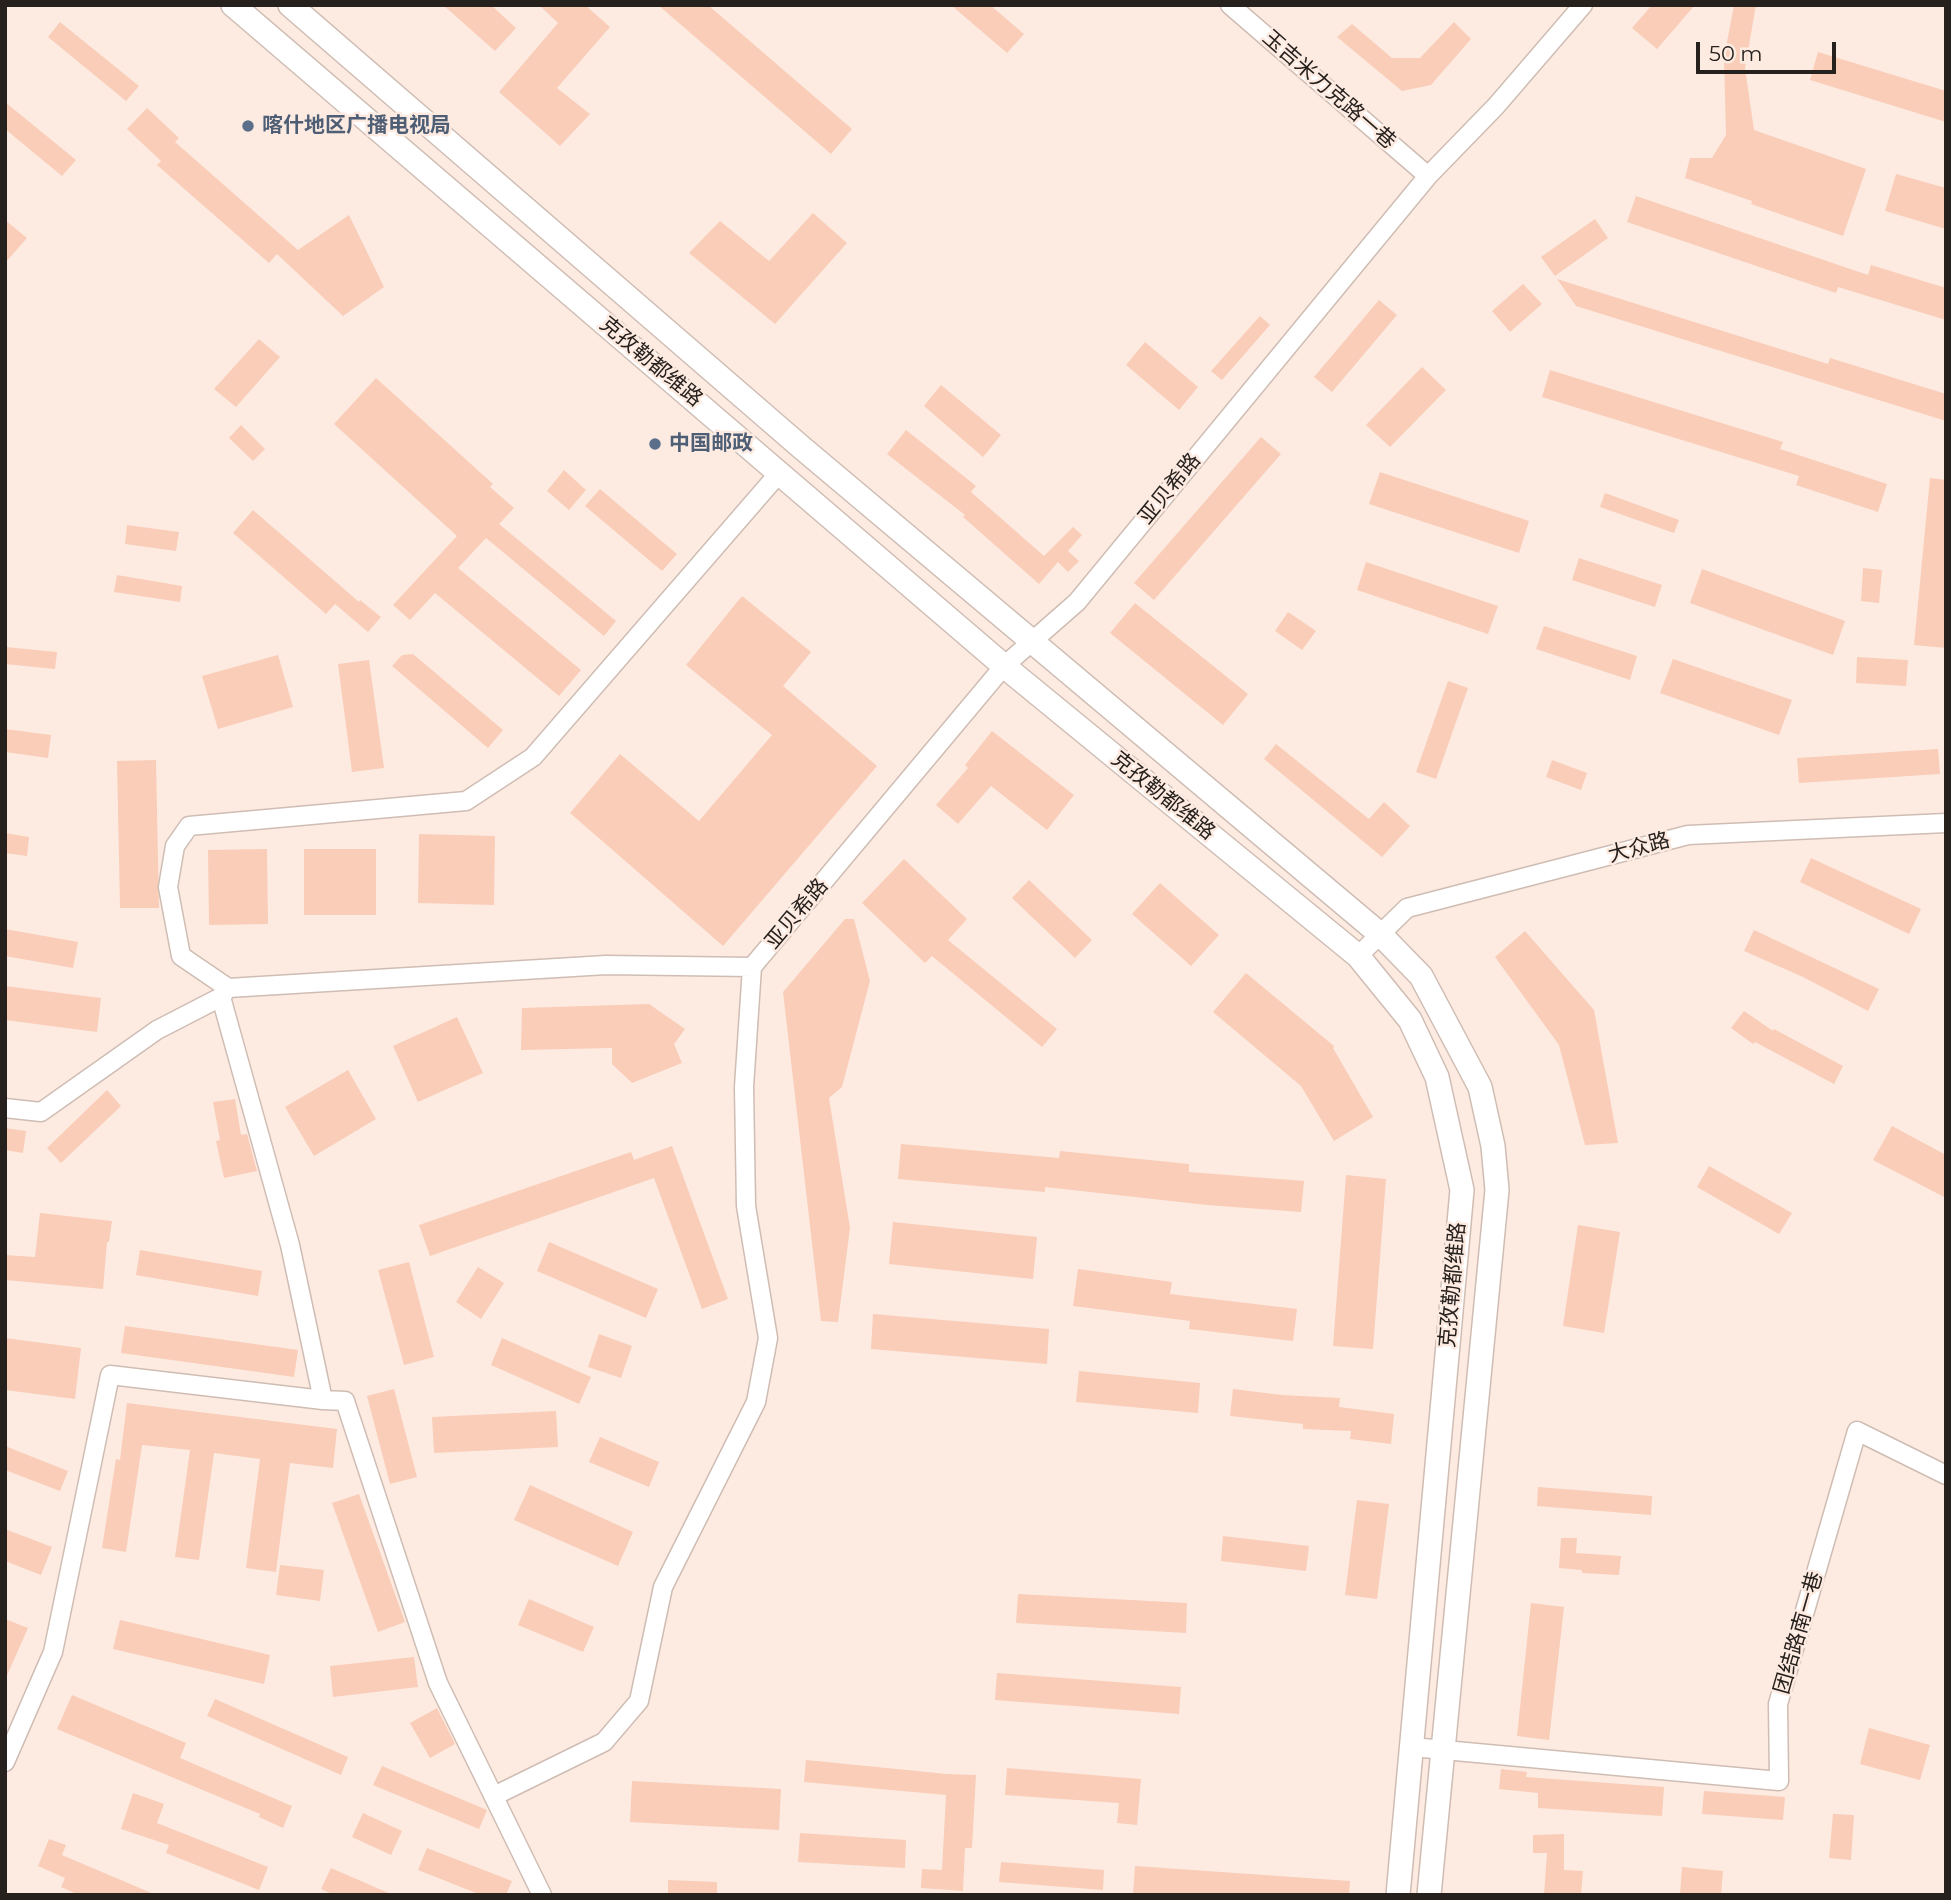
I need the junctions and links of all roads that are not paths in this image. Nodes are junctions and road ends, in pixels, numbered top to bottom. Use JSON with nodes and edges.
{"nodes":[{"id":1,"x":233,"y":5,"type":"edge"},
{"id":2,"x":290,"y":5,"type":"edge"},
{"id":3,"x":1230,"y":5,"type":"edge"},
{"id":4,"x":1583,"y":5,"type":"edge"},
{"id":5,"x":1428,"y":176,"type":"junction"},
{"id":6,"x":780,"y":472,"type":"junction"},
{"id":7,"x":1033,"y":643,"type":"junction"},
{"id":8,"x":1004,"y":666,"type":"junction"},
{"id":9,"x":1946,"y":823,"type":"edge"},
{"id":10,"x":1381,"y":935,"type":"junction"},
{"id":11,"x":1358,"y":956,"type":"junction"},
{"id":12,"x":752,"y":967,"type":"junction"},
{"id":13,"x":224,"y":993,"type":"junction"},
{"id":14,"x":5,"y":1108,"type":"edge"},
{"id":15,"x":323,"y":1400,"type":"junction"},
{"id":16,"x":1946,"y":1475,"type":"edge"},
{"id":17,"x":1412,"y":1746,"type":"junction"},
{"id":18,"x":1442,"y":1749,"type":"junction"},
{"id":19,"x":5,"y":1762,"type":"edge"},
{"id":20,"x":494,"y":1796,"type":"junction"},
{"id":21,"x":542,"y":1895,"type":"edge"},
{"id":22,"x":1398,"y":1895,"type":"edge"},
{"id":23,"x":1429,"y":1895,"type":"edge"}],
"edges":[{"from":1,"to":6,"type":"main road","name":"克孜勒都维路"},
{"from":2,"to":7,"type":"main road","name":"克孜勒都维路"},
{"from":3,"to":5,"type":"street","name":"玉吉米力克路一巷"},
{"from":4,"to":5,"type":"street","name":"亚贝希路"},
{"from":5,"to":7,"type":"street","name":"亚贝希路"},
{"from":6,"to":8,"type":"main road","name":"克孜勒都维路"},
{"from":6,"to":13,"type":"street"},
{"from":7,"to":8,"type":"street","name":"亚贝希路"},
{"from":7,"to":10,"type":"main road","name":"克孜勒都维路"},
{"from":8,"to":11,"type":"main road","name":"克孜勒都维路"},
{"from":8,"to":12,"type":"street","name":"亚贝希路"},
{"from":9,"to":10,"type":"street","name":"大众路"},
{"from":10,"to":11,"type":"street","name":"大众路"},
{"from":10,"to":18,"type":"main road","name":"克孜勒都维路"},
{"from":11,"to":17,"type":"main road","name":"克孜勒都维路"},
{"from":12,"to":13,"type":"street"},
{"from":12,"to":20,"type":"street"},
{"from":13,"to":14,"type":"street"},
{"from":13,"to":15,"type":"street"},
{"from":15,"to":19,"type":"street"},
{"from":15,"to":20,"type":"street"},
{"from":16,"to":18,"type":"street","name":"团结路南一巷"},
{"from":17,"to":18,"type":"street","name":"团结路南一巷"},
{"from":17,"to":22,"type":"main road","name":"克孜勒都维路"},
{"from":18,"to":23,"type":"main road","name":"克孜勒都维路"},
{"from":20,"to":21,"type":"street"}]}
